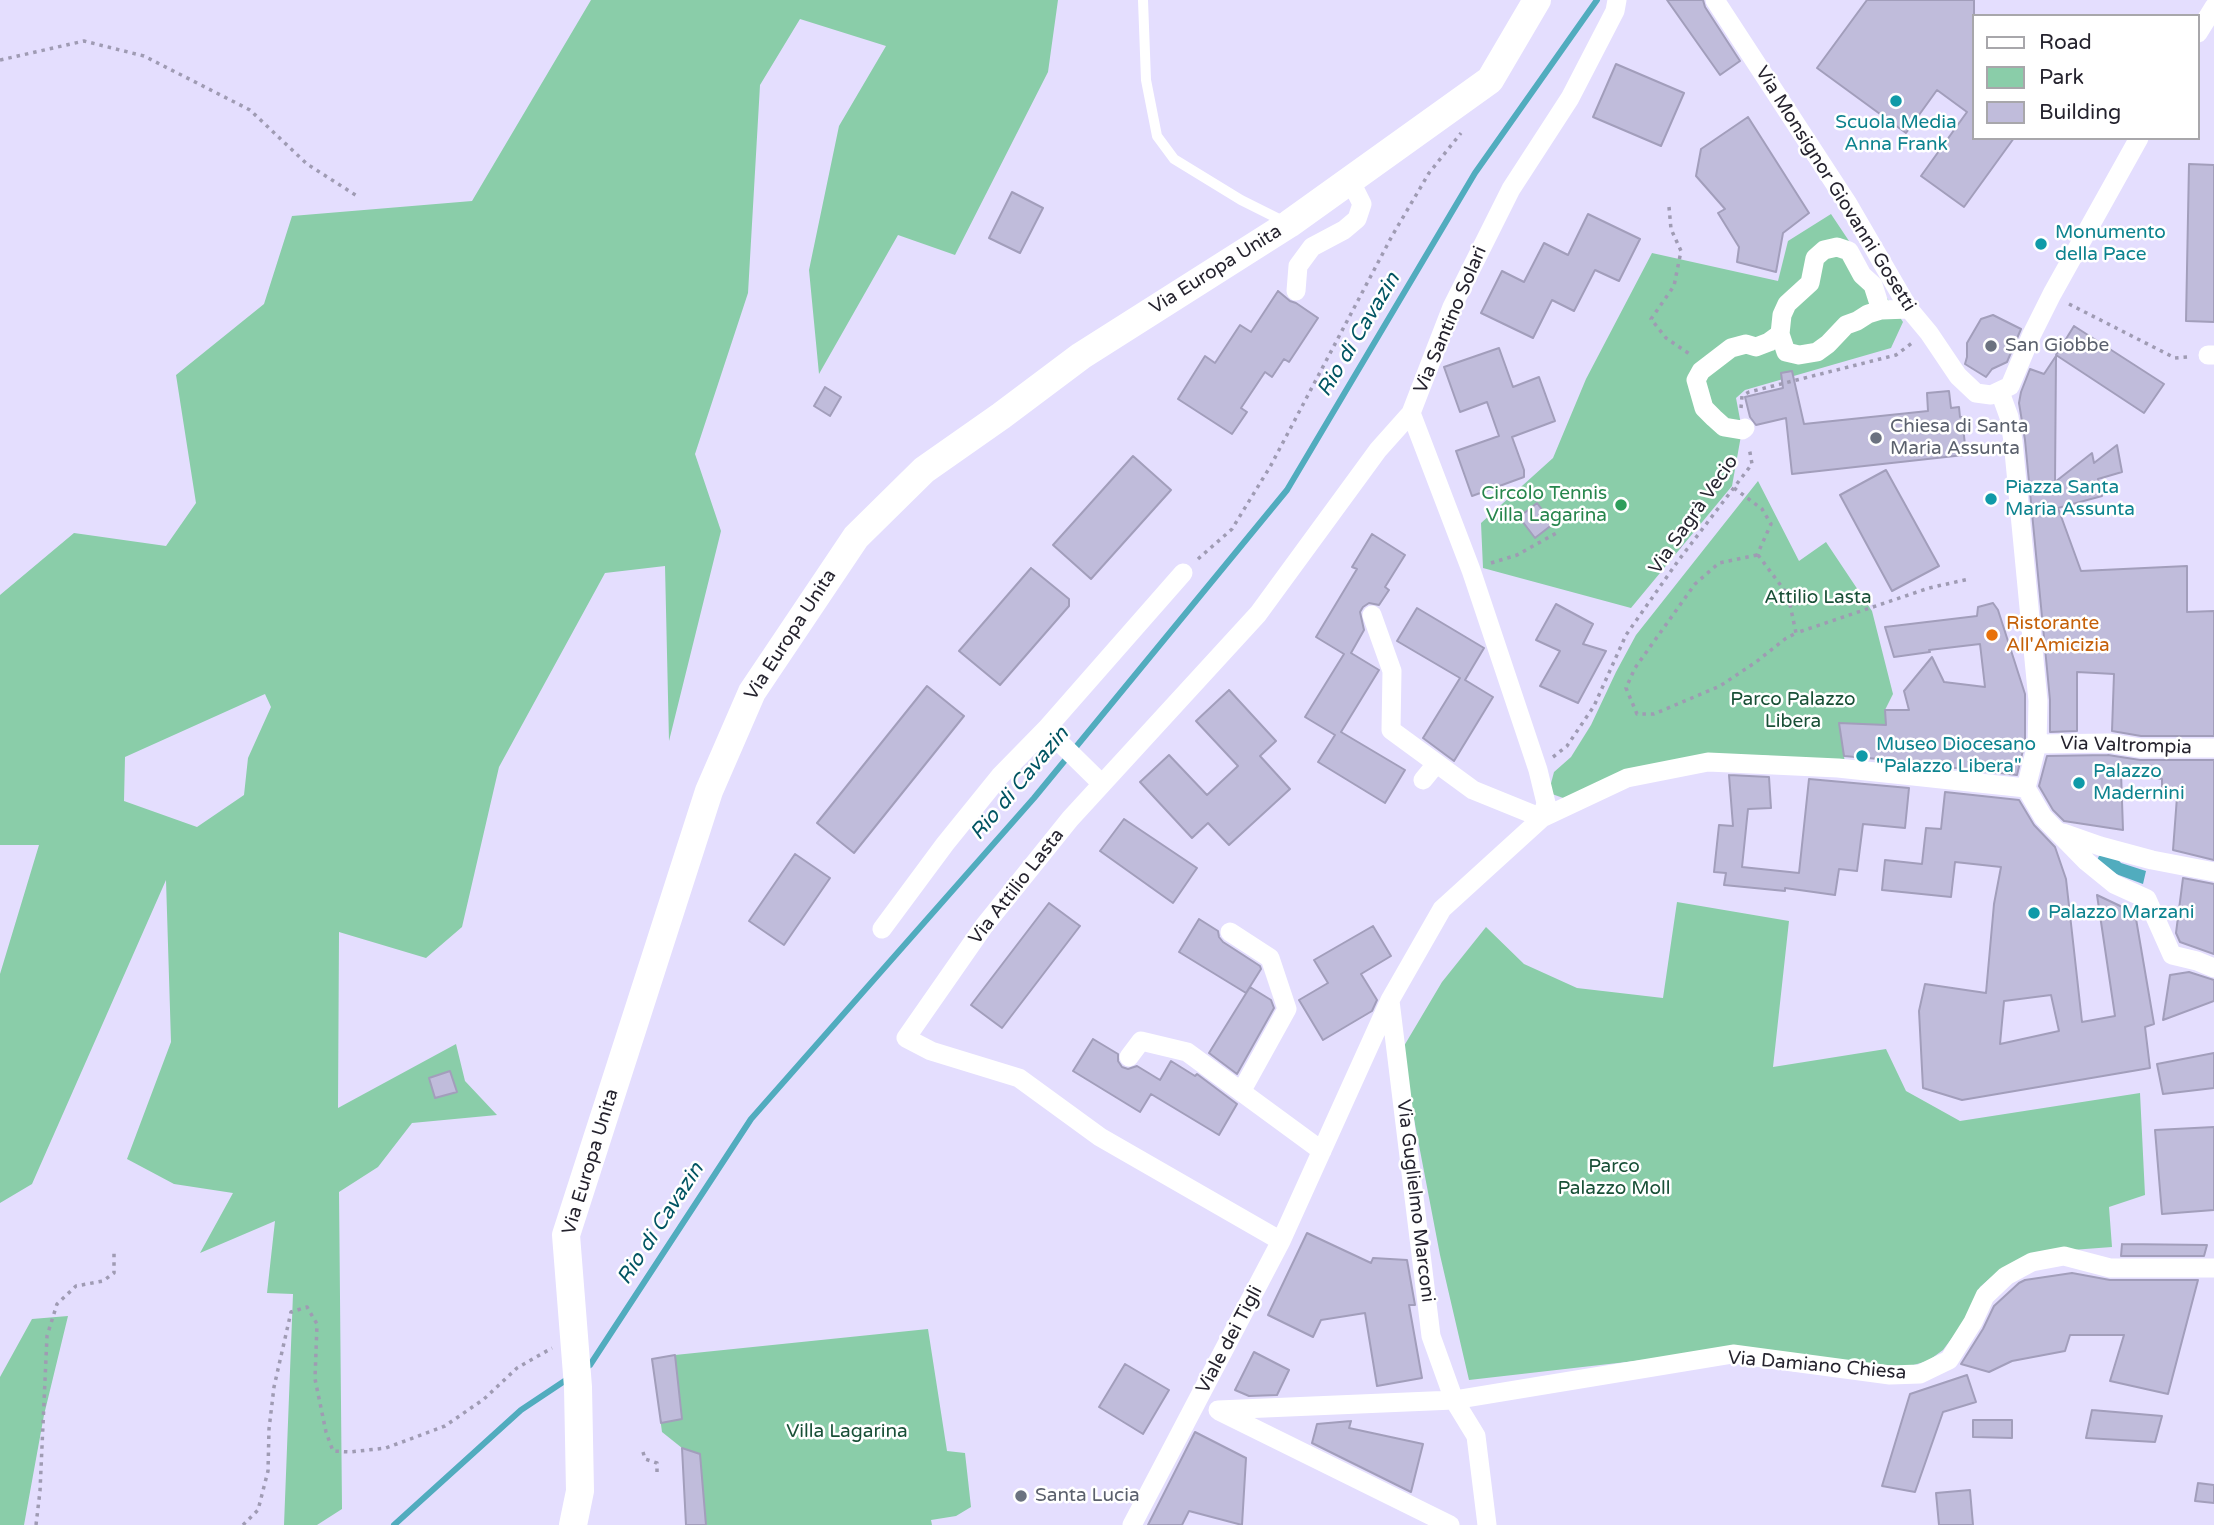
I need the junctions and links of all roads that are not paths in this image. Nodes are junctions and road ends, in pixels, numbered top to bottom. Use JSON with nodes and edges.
{"nodes":[{"id":1,"x":1143,"y":0,"type":"edge"},
{"id":2,"x":1538,"y":0,"type":"edge"},
{"id":3,"x":1617,"y":0,"type":"edge"},
{"id":4,"x":1715,"y":0,"type":"edge"},
{"id":5,"x":2214,"y":8,"type":"edge"},
{"id":6,"x":2200,"y":30,"type":"edge"},
{"id":7,"x":2138,"y":140,"type":"edge"},
{"id":8,"x":1350,"y":180,"type":"junction"},
{"id":9,"x":1289,"y":224,"type":"junction"},
{"id":10,"x":1296,"y":291,"type":"dead end"},
{"id":11,"x":1909,"y":309,"type":"junction"},
{"id":12,"x":1881,"y":310,"type":"junction"},
{"id":13,"x":1780,"y":334,"type":"junction"},
{"id":14,"x":2000,"y":392,"type":"junction"},
{"id":15,"x":1411,"y":413,"type":"junction"},
{"id":16,"x":1745,"y":428,"type":"road end"},
{"id":17,"x":1183,"y":573,"type":"road end"},
{"id":18,"x":1372,"y":615,"type":"dead end"},
{"id":19,"x":1046,"y":729,"type":"junction"},
{"id":20,"x":2037,"y":744,"type":"junction"},
{"id":21,"x":2214,"y":748,"type":"edge"},
{"id":22,"x":1436,"y":764,"type":"junction"},
{"id":23,"x":1423,"y":780,"type":"dead end"},
{"id":24,"x":1102,"y":784,"type":"junction"},
{"id":25,"x":2026,"y":788,"type":"junction"},
{"id":26,"x":1542,"y":818,"type":"junction"},
{"id":27,"x":2059,"y":831,"type":"junction"},
{"id":28,"x":2214,"y":872,"type":"edge"},
{"id":29,"x":883,"y":929,"type":"dead end"},
{"id":30,"x":1230,"y":932,"type":"dead end"},
{"id":31,"x":2214,"y":968,"type":"edge"},
{"id":32,"x":1390,"y":1000,"type":"junction"},
{"id":33,"x":1129,"y":1058,"type":"dead end"},
{"id":34,"x":1241,"y":1092,"type":"junction"},
{"id":35,"x":1322,"y":1151,"type":"junction"},
{"id":36,"x":1281,"y":1241,"type":"junction"},
{"id":37,"x":2214,"y":1268,"type":"edge"},
{"id":38,"x":1454,"y":1400,"type":"junction"},
{"id":39,"x":1198,"y":1401,"type":"junction"},
{"id":40,"x":1218,"y":1410,"type":"junction"},
{"id":41,"x":573,"y":1525,"type":"edge"},
{"id":42,"x":1132,"y":1525,"type":"edge"},
{"id":43,"x":1450,"y":1525,"type":"edge"},
{"id":44,"x":1487,"y":1525,"type":"edge"}],
"edges":[{"from":1,"to":9,"type":"lane"},
{"from":2,"to":8,"type":"main road","name":"Via Europa Unita"},
{"from":3,"to":15,"type":"street","name":"Via Santino Solari"},
{"from":4,"to":11,"type":"street","name":"Via Monsignor Giovanni Gosetti"},
{"from":5,"to":6,"type":"street"},
{"from":7,"to":14,"type":"street"},
{"from":8,"to":9,"type":"main road","name":"Via Europa Unita"},
{"from":8,"to":10,"type":"street","name":"Via Europa Unita"},
{"from":9,"to":41,"type":"main road","name":"Via Europa Unita"},
{"from":11,"to":12,"type":"street"},
{"from":11,"to":14,"type":"street","name":"Via Monsignor Giovanni Gosetti"},
{"from":12,"to":13,"type":"street"},
{"from":12,"to":13,"type":"street"},
{"from":13,"to":16,"type":"street"},
{"from":14,"to":20,"type":"street"},
{"from":15,"to":24,"type":"street","name":"Via Attilio Lasta"},
{"from":15,"to":26,"type":"street","name":"Via Santino Solari"},
{"from":17,"to":19,"type":"street"},
{"from":18,"to":22,"type":"street"},
{"from":19,"to":24,"type":"street"},
{"from":19,"to":29,"type":"street"},
{"from":20,"to":21,"type":"street","name":"Via Valtrompia"},
{"from":20,"to":25,"type":"street"},
{"from":22,"to":23,"type":"street"},
{"from":22,"to":26,"type":"street"},
{"from":24,"to":36,"type":"street","name":"Via Attilio Lasta"},
{"from":25,"to":26,"type":"street","name":"Viale dei Tigli"},
{"from":25,"to":27,"type":"street"},
{"from":26,"to":32,"type":"street","name":"Viale dei Tigli"},
{"from":27,"to":28,"type":"street"},
{"from":27,"to":31,"type":"street"},
{"from":30,"to":34,"type":"street"},
{"from":32,"to":35,"type":"street","name":"Viale dei Tigli"},
{"from":32,"to":38,"type":"street","name":"Via Guglielmo Marconi"},
{"from":33,"to":34,"type":"street"},
{"from":34,"to":35,"type":"street"},
{"from":35,"to":36,"type":"street","name":"Viale dei Tigli"},
{"from":36,"to":39,"type":"street","name":"Viale dei Tigli"},
{"from":37,"to":38,"type":"street","name":"Via Damiano Chiesa"},
{"from":38,"to":40,"type":"street"},
{"from":38,"to":44,"type":"street","name":"Via Guglielmo Marconi"},
{"from":39,"to":40,"type":"street"},
{"from":39,"to":42,"type":"street","name":"Viale dei Tigli"},
{"from":40,"to":43,"type":"street"}]}
